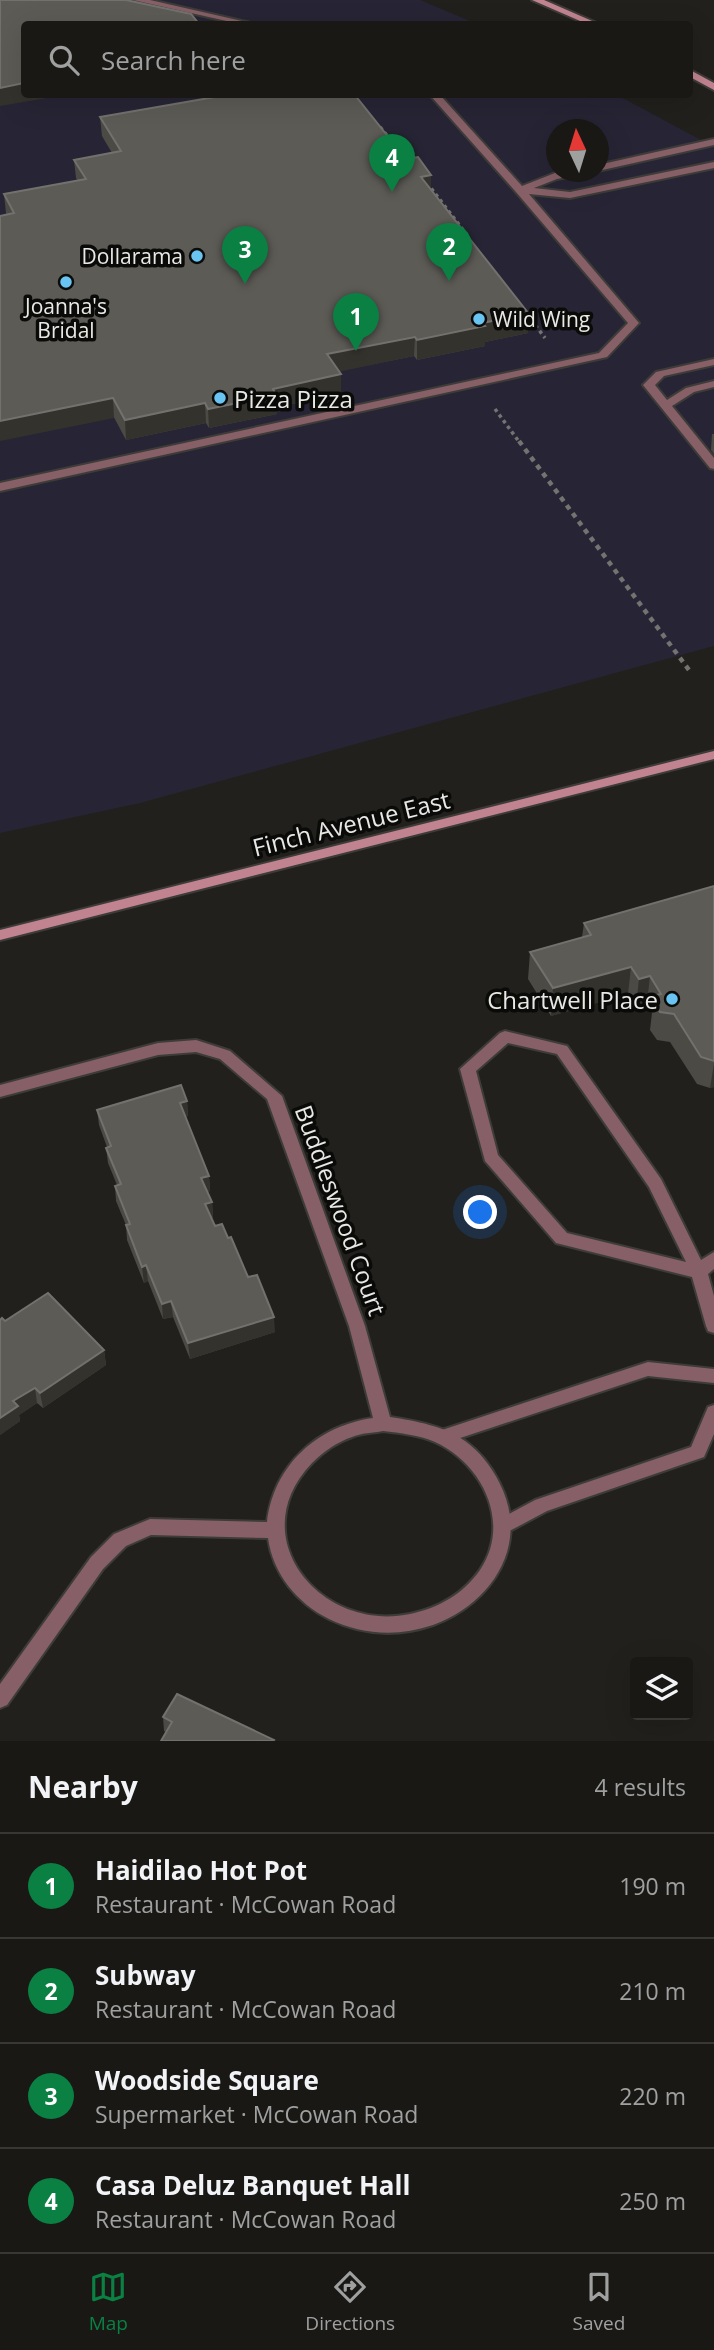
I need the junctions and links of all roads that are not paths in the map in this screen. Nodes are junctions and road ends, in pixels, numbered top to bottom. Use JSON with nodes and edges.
{"nodes":[{"id":1,"x":137,"y":0,"type":"edge"},
{"id":2,"x":536,"y":0,"type":"edge"},
{"id":3,"x":236,"y":21,"type":"edge"},
{"id":4,"x":587,"y":21,"type":"edge"},
{"id":5,"x":693,"y":75,"type":"edge"},
{"id":6,"x":714,"y":87,"type":"edge"},
{"id":7,"x":437,"y":98,"type":"edge"},
{"id":8,"x":714,"y":142,"type":"edge"},
{"id":9,"x":714,"y":165,"type":"edge"},
{"id":10,"x":609,"y":166,"type":"edge"},
{"id":11,"x":546,"y":180,"type":"edge"},
{"id":12,"x":520,"y":190,"type":"junction"},
{"id":13,"x":714,"y":362,"type":"edge"},
{"id":14,"x":714,"y":384,"type":"edge"},
{"id":15,"x":664,"y":405,"type":"junction"},
{"id":16,"x":714,"y":466,"type":"edge"},
{"id":17,"x":0,"y":487,"type":"edge"},
{"id":18,"x":714,"y":755,"type":"edge"},
{"id":19,"x":0,"y":935,"type":"edge"},
{"id":20,"x":0,"y":1091,"type":"edge"},
{"id":21,"x":714,"y":1259,"type":"edge"},
{"id":22,"x":699,"y":1272,"type":"junction"},
{"id":23,"x":714,"y":1326,"type":"edge"},
{"id":24,"x":714,"y":1376,"type":"edge"},
{"id":25,"x":714,"y":1412,"type":"edge"},
{"id":26,"x":383,"y":1424,"type":"junction"},
{"id":27,"x":442,"y":1437,"type":"junction"},
{"id":28,"x":504,"y":1526,"type":"junction"},
{"id":29,"x":275,"y":1530,"type":"junction"},
{"id":30,"x":0,"y":1699,"type":"edge"}],
"edges":[{"from":1,"to":3,"type":"street"},
{"from":2,"to":4,"type":"main road"},
{"from":5,"to":6,"type":"main road"},
{"from":7,"to":12,"type":"street"},
{"from":8,"to":10,"type":"street"},
{"from":9,"to":12,"type":"street"},
{"from":11,"to":12,"type":"street"},
{"from":12,"to":17,"type":"street"},
{"from":13,"to":15,"type":"street"},
{"from":14,"to":15,"type":"street"},
{"from":15,"to":16,"type":"street"},
{"from":18,"to":19,"type":"main road","name":"Finch Avenue East"},
{"from":20,"to":26,"type":"street","name":"Buddleswood Court"},
{"from":21,"to":22,"type":"street"},
{"from":22,"to":22,"type":"street"},
{"from":22,"to":23,"type":"street"},
{"from":24,"to":27,"type":"street"},
{"from":25,"to":28,"type":"street"},
{"from":26,"to":27,"type":"street"},
{"from":26,"to":29,"type":"street"},
{"from":27,"to":28,"type":"street"},
{"from":28,"to":29,"type":"street"},
{"from":29,"to":30,"type":"street"}]}
